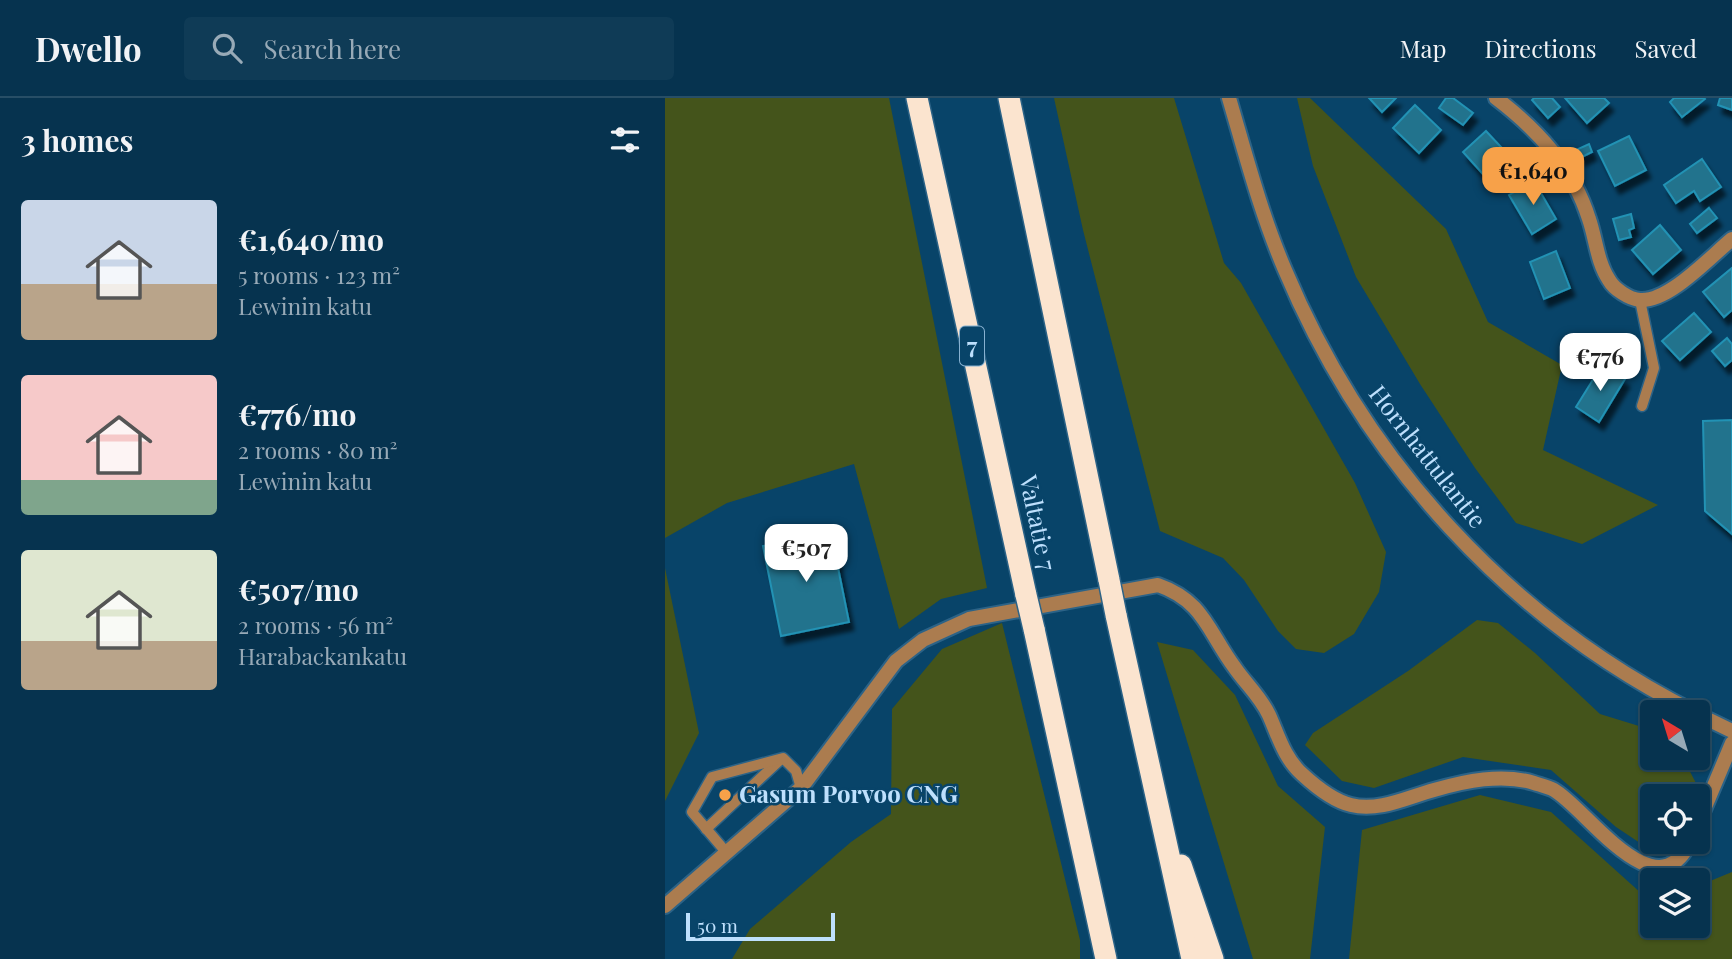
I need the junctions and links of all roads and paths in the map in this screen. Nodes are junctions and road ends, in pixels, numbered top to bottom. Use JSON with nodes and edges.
{"nodes":[{"id":1,"x":917,"y":98,"type":"edge"},
{"id":2,"x":1009,"y":98,"type":"edge"},
{"id":3,"x":1229,"y":98,"type":"edge"},
{"id":4,"x":1496,"y":98,"type":"edge"},
{"id":5,"x":1732,"y":239,"type":"edge"},
{"id":6,"x":1640,"y":300,"type":"junction"},
{"id":7,"x":1642,"y":406,"type":"dead end"},
{"id":8,"x":1672,"y":700,"type":"edge"},
{"id":9,"x":1710,"y":720,"type":"edge"},
{"id":10,"x":1732,"y":731,"type":"edge"},
{"id":11,"x":1732,"y":743,"type":"edge"},
{"id":12,"x":783,"y":758,"type":"junction"},
{"id":13,"x":1151,"y":784,"type":"junction"},
{"id":14,"x":801,"y":788,"type":"junction"},
{"id":15,"x":1710,"y":795,"type":"edge"},
{"id":16,"x":706,"y":829,"type":"junction"},
{"id":17,"x":726,"y":852,"type":"junction"},
{"id":18,"x":1684,"y":854,"type":"edge"},
{"id":19,"x":665,"y":906,"type":"edge"},
{"id":20,"x":1106,"y":959,"type":"edge"},
{"id":21,"x":1192,"y":959,"type":"edge"},
{"id":22,"x":1213,"y":959,"type":"edge"}],
"edges":[{"from":1,"to":20,"type":"highway","name":"Valtatie 7","number":"7","bridge":true},
{"from":2,"to":13,"type":"highway","bridge":true},
{"from":3,"to":8,"type":"street","name":"Hornhattulantie"},
{"from":4,"to":6,"type":"street"},
{"from":5,"to":6,"type":"street"},
{"from":6,"to":7,"type":"lane"},
{"from":9,"to":10,"type":"street","name":"Hornhattulantie"},
{"from":11,"to":15,"type":"street"},
{"from":12,"to":14,"type":"lane"},
{"from":12,"to":16,"type":"lane"},
{"from":12,"to":16,"type":"lane"},
{"from":13,"to":21,"type":"highway"},
{"from":13,"to":22,"type":"highway"},
{"from":14,"to":17,"type":"street"},
{"from":14,"to":18,"type":"street"},
{"from":16,"to":17,"type":"lane"},
{"from":17,"to":19,"type":"street"}]}
